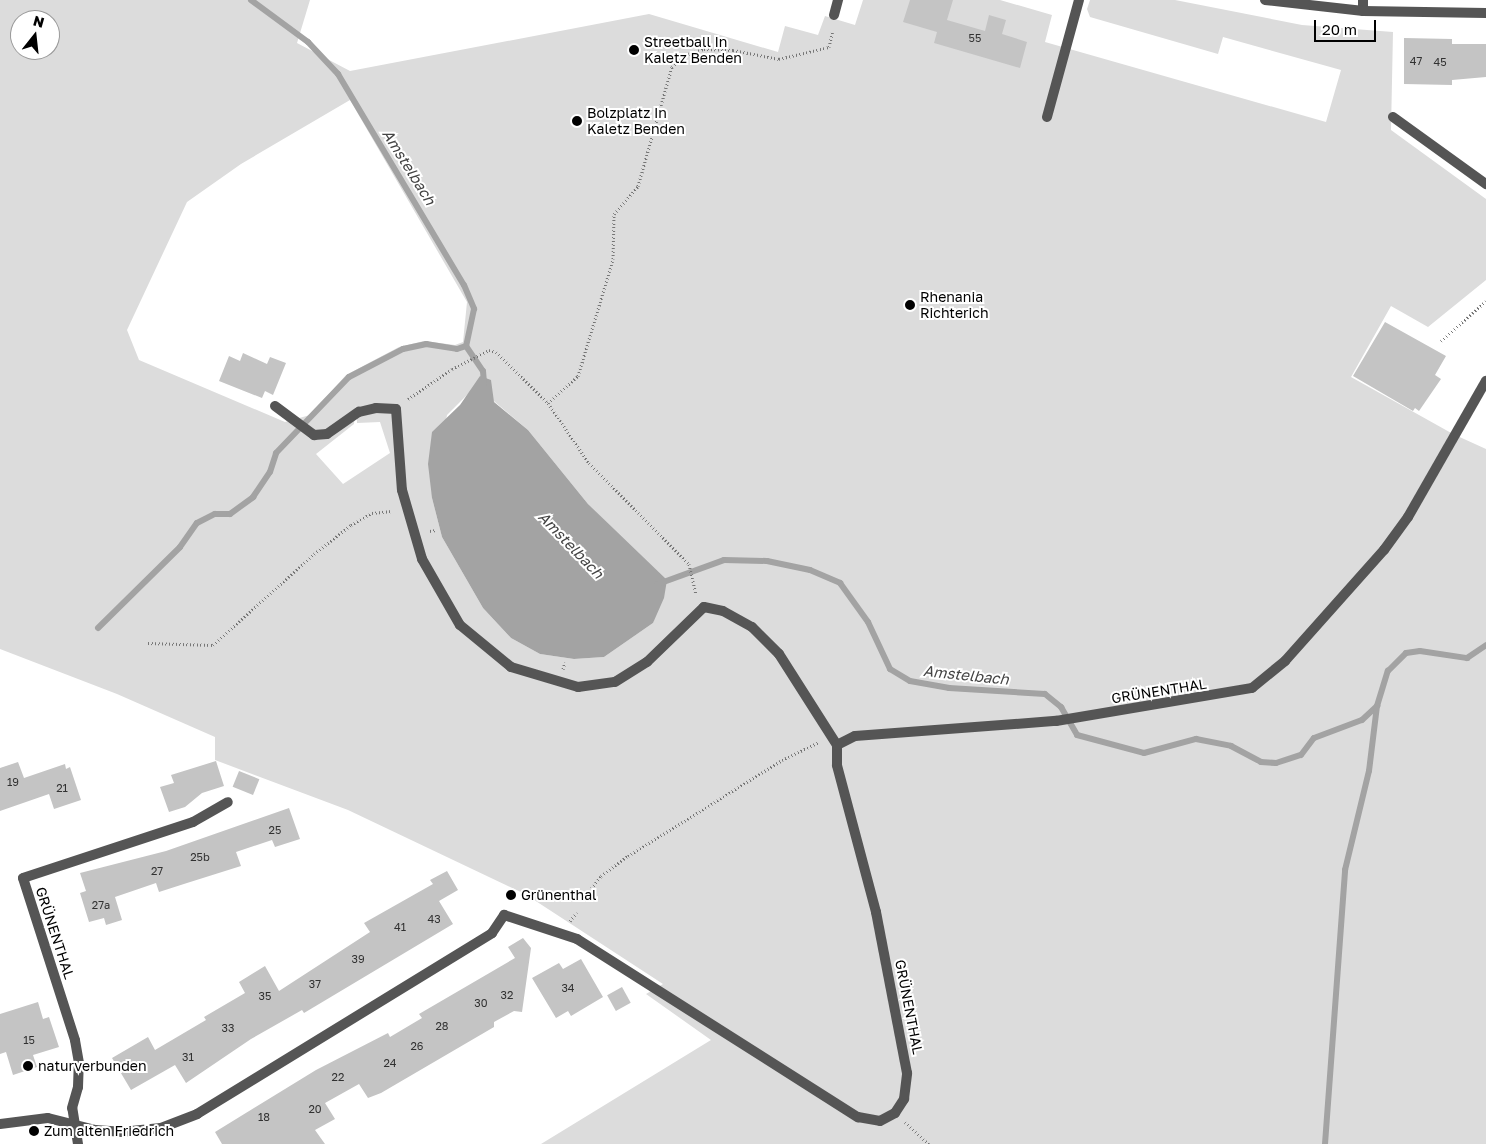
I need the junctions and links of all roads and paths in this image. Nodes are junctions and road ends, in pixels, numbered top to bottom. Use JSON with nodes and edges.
{"nodes":[{"id":1,"x":838,"y":0,"type":"edge"},
{"id":2,"x":1079,"y":0,"type":"edge"},
{"id":3,"x":1265,"y":0,"type":"edge"},
{"id":4,"x":1363,"y":5,"type":"edge"},
{"id":5,"x":1486,"y":13,"type":"edge"},
{"id":6,"x":834,"y":15,"type":"joint"},
{"id":7,"x":1047,"y":117,"type":"dead end"},
{"id":8,"x":1393,"y":117,"type":"dead end"},
{"id":9,"x":1486,"y":184,"type":"edge"},
{"id":10,"x":1486,"y":301,"type":"edge"},
{"id":11,"x":1441,"y":341,"type":"dead end"},
{"id":12,"x":1486,"y":381,"type":"edge"},
{"id":13,"x":548,"y":403,"type":"junction"},
{"id":14,"x":275,"y":406,"type":"dead end"},
{"id":15,"x":396,"y":409,"type":"junction"},
{"id":16,"x":407,"y":506,"type":"junction"},
{"id":17,"x":694,"y":585,"type":"dead end"},
{"id":18,"x":148,"y":643,"type":"dead end"},
{"id":19,"x":837,"y":745,"type":"junction"},
{"id":20,"x":228,"y":802,"type":"dead end"},
{"id":21,"x":587,"y":894,"type":"dead end"},
{"id":22,"x":895,"y":1113,"type":"junction"},
{"id":23,"x":74,"y":1123,"type":"junction"},
{"id":24,"x":0,"y":1124,"type":"edge"},
{"id":25,"x":78,"y":1144,"type":"edge"},
{"id":26,"x":929,"y":1144,"type":"edge"}],
"edges":[{"from":1,"to":6,"type":"street"},
{"from":2,"to":7,"type":"street"},
{"from":3,"to":4,"type":"street"},
{"from":4,"to":5,"type":"street"},
{"from":6,"to":13,"type":"path"},
{"from":8,"to":9,"type":"street"},
{"from":10,"to":11,"type":"path"},
{"from":12,"to":19,"type":"street","name":"GRÜNENTHAL"},
{"from":13,"to":15,"type":"path"},
{"from":13,"to":17,"type":"path"},
{"from":14,"to":15,"type":"street"},
{"from":15,"to":16,"type":"street"},
{"from":16,"to":18,"type":"path"},
{"from":16,"to":19,"type":"street"},
{"from":19,"to":21,"type":"path"},
{"from":19,"to":22,"type":"street","name":"GRÜNENTHAL"},
{"from":20,"to":23,"type":"street","name":"GRÜNENTHAL"},
{"from":22,"to":23,"type":"street"},
{"from":22,"to":26,"type":"path"},
{"from":23,"to":24,"type":"street"},
{"from":23,"to":25,"type":"street","name":"GRÜNENTHAL"}]}
